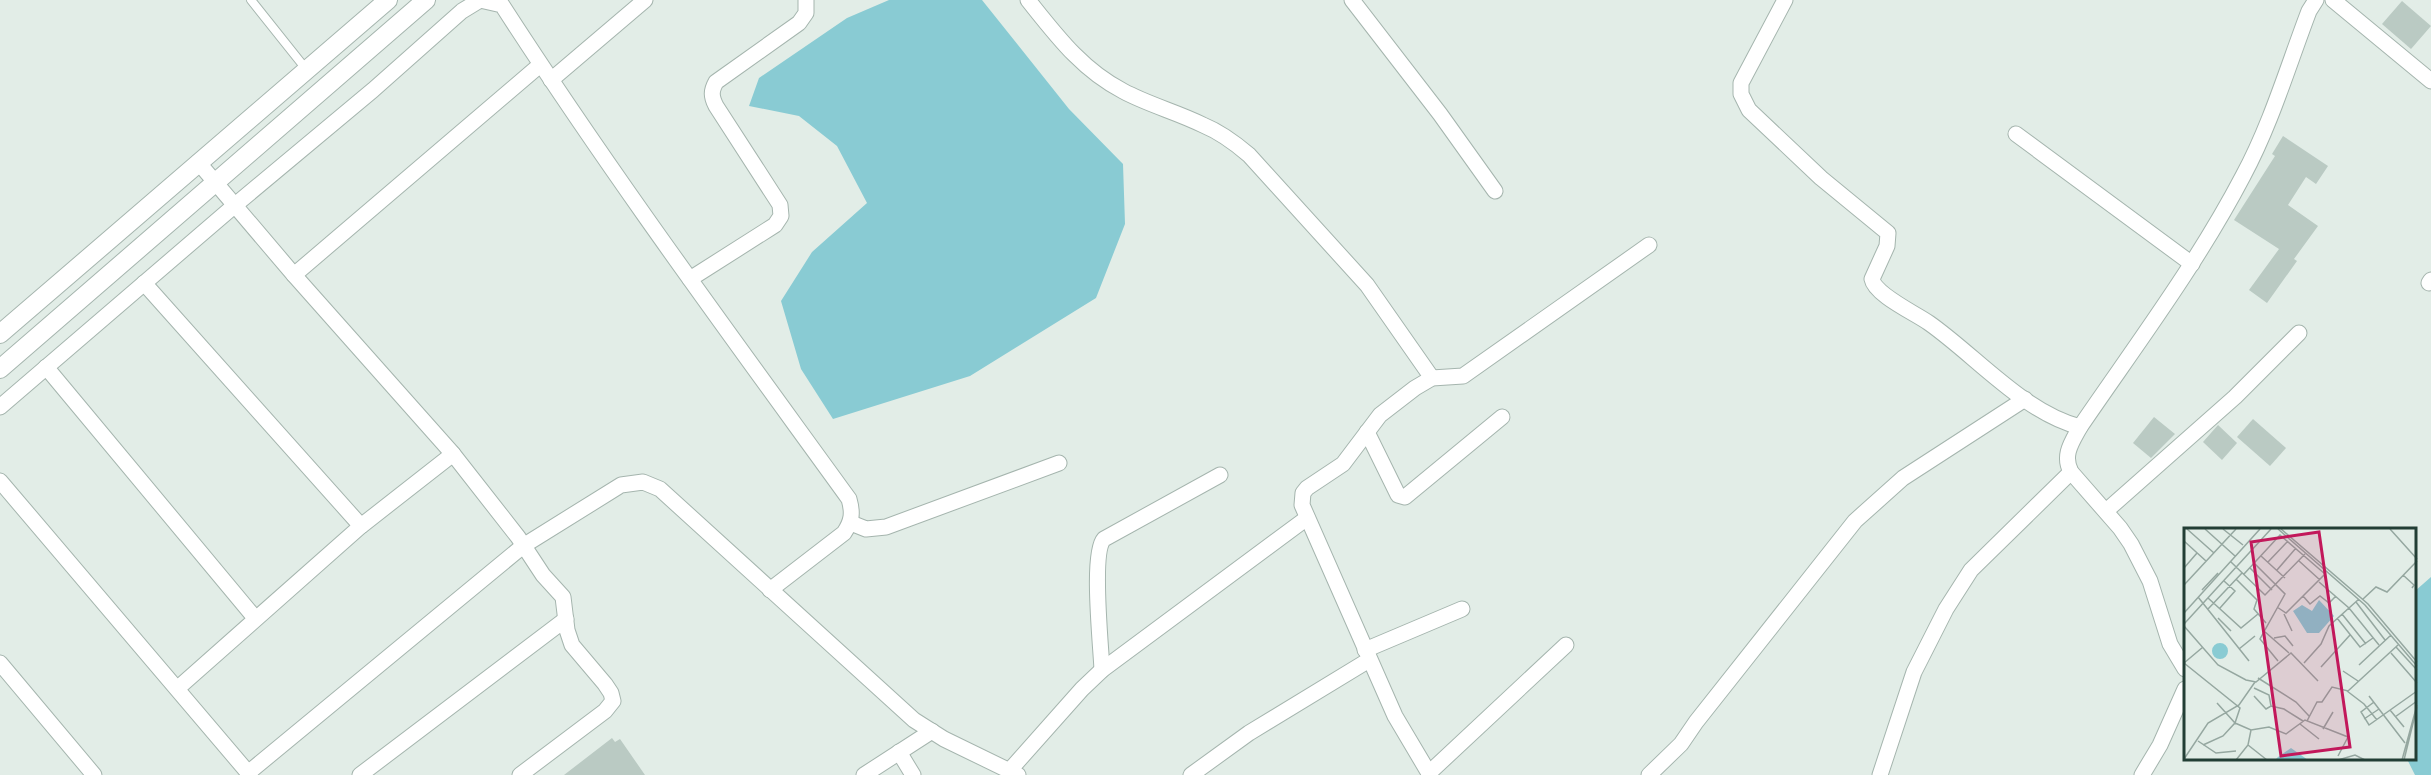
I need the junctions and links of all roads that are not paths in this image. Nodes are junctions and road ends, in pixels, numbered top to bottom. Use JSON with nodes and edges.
{"nodes":[{"id":1,"x":251,"y":0,"type":"edge"},
{"id":2,"x":388,"y":0,"type":"edge"},
{"id":3,"x":426,"y":0,"type":"edge"},
{"id":4,"x":645,"y":0,"type":"edge"},
{"id":5,"x":806,"y":0,"type":"edge"},
{"id":6,"x":1028,"y":0,"type":"edge"},
{"id":7,"x":1352,"y":0,"type":"edge"},
{"id":8,"x":1785,"y":0,"type":"edge"},
{"id":9,"x":2316,"y":0,"type":"edge"},
{"id":10,"x":2333,"y":0,"type":"edge"},
{"id":11,"x":540,"y":65,"type":"junction"},
{"id":12,"x":307,"y":71,"type":"junction"},
{"id":13,"x":550,"y":80,"type":"junction"},
{"id":14,"x":2431,"y":81,"type":"edge"},
{"id":15,"x":2016,"y":134,"type":"dead end"},
{"id":16,"x":198,"y":162,"type":"junction"},
{"id":17,"x":214,"y":183,"type":"junction"},
{"id":18,"x":1495,"y":191,"type":"dead end"},
{"id":19,"x":234,"y":206,"type":"junction"},
{"id":20,"x":1648,"y":245,"type":"dead end"},
{"id":21,"x":2192,"y":264,"type":"junction"},
{"id":22,"x":294,"y":275,"type":"junction"},
{"id":23,"x":690,"y":279,"type":"junction"},
{"id":24,"x":144,"y":283,"type":"junction"},
{"id":25,"x":0,"y":333,"type":"edge"},
{"id":26,"x":2299,"y":333,"type":"dead end"},
{"id":27,"x":46,"y":367,"type":"junction"},
{"id":28,"x":0,"y":369,"type":"edge"},
{"id":29,"x":1432,"y":378,"type":"junction"},
{"id":30,"x":2025,"y":399,"type":"junction"},
{"id":31,"x":0,"y":407,"type":"edge"},
{"id":32,"x":1502,"y":417,"type":"dead end"},
{"id":33,"x":2080,"y":427,"type":"junction"},
{"id":34,"x":1367,"y":432,"type":"junction"},
{"id":35,"x":453,"y":454,"type":"junction"},
{"id":36,"x":1059,"y":463,"type":"dead end"},
{"id":37,"x":2071,"y":472,"type":"junction"},
{"id":38,"x":1220,"y":475,"type":"dead end"},
{"id":39,"x":0,"y":481,"type":"edge"},
{"id":40,"x":2106,"y":511,"type":"junction"},
{"id":41,"x":1307,"y":518,"type":"junction"},
{"id":42,"x":851,"y":523,"type":"junction"},
{"id":43,"x":361,"y":526,"type":"junction"},
{"id":44,"x":523,"y":546,"type":"junction"},
{"id":45,"x":770,"y":590,"type":"junction"},
{"id":46,"x":1462,"y":609,"type":"dead end"},
{"id":47,"x":255,"y":618,"type":"junction"},
{"id":48,"x":566,"y":619,"type":"junction"},
{"id":49,"x":1566,"y":645,"type":"dead end"},
{"id":50,"x":1367,"y":655,"type":"junction"},
{"id":51,"x":0,"y":663,"type":"edge"},
{"id":52,"x":2184,"y":667,"type":"edge"},
{"id":53,"x":1102,"y":670,"type":"junction"},
{"id":54,"x":178,"y":688,"type":"junction"},
{"id":55,"x":2184,"y":691,"type":"edge"},
{"id":56,"x":932,"y":732,"type":"junction"},
{"id":57,"x":899,"y":752,"type":"junction"},
{"id":58,"x":1014,"y":773,"type":"edge"},
{"id":59,"x":249,"y":774,"type":"edge"},
{"id":60,"x":1429,"y":774,"type":"edge"},
{"id":61,"x":94,"y":775,"type":"edge"},
{"id":62,"x":360,"y":775,"type":"edge"},
{"id":63,"x":520,"y":775,"type":"edge"},
{"id":64,"x":864,"y":775,"type":"edge"},
{"id":65,"x":913,"y":775,"type":"edge"},
{"id":66,"x":1191,"y":775,"type":"edge"},
{"id":67,"x":1648,"y":775,"type":"edge"},
{"id":68,"x":1880,"y":775,"type":"edge"},
{"id":69,"x":2142,"y":775,"type":"edge"}],
"edges":[{"from":1,"to":12,"type":"lane"},
{"from":2,"to":12,"type":"street"},
{"from":3,"to":17,"type":"street"},
{"from":4,"to":13,"type":"street"},
{"from":5,"to":23,"type":"street"},
{"from":6,"to":29,"type":"street"},
{"from":7,"to":18,"type":"street"},
{"from":8,"to":30,"type":"street"},
{"from":9,"to":21,"type":"street"},
{"from":10,"to":14,"type":"street"},
{"from":11,"to":13,"type":"street"},
{"from":11,"to":19,"type":"street"},
{"from":11,"to":22,"type":"street"},
{"from":12,"to":16,"type":"street"},
{"from":13,"to":23,"type":"street"},
{"from":15,"to":21,"type":"street"},
{"from":16,"to":17,"type":"street"},
{"from":16,"to":25,"type":"street"},
{"from":17,"to":19,"type":"street"},
{"from":17,"to":28,"type":"street"},
{"from":19,"to":22,"type":"street"},
{"from":19,"to":24,"type":"street"},
{"from":20,"to":29,"type":"street"},
{"from":21,"to":33,"type":"street"},
{"from":22,"to":35,"type":"street"},
{"from":23,"to":42,"type":"street"},
{"from":24,"to":27,"type":"street"},
{"from":24,"to":43,"type":"street"},
{"from":26,"to":40,"type":"street"},
{"from":27,"to":31,"type":"street"},
{"from":27,"to":47,"type":"street"},
{"from":29,"to":34,"type":"street"},
{"from":30,"to":33,"type":"street"},
{"from":30,"to":67,"type":"street"},
{"from":32,"to":34,"type":"street"},
{"from":33,"to":37,"type":"street"},
{"from":34,"to":41,"type":"street"},
{"from":35,"to":43,"type":"street"},
{"from":35,"to":44,"type":"street"},
{"from":36,"to":42,"type":"street"},
{"from":37,"to":40,"type":"street"},
{"from":37,"to":68,"type":"street"},
{"from":38,"to":53,"type":"street"},
{"from":39,"to":54,"type":"street"},
{"from":40,"to":52,"type":"street"},
{"from":41,"to":50,"type":"street"},
{"from":41,"to":53,"type":"street"},
{"from":42,"to":45,"type":"street"},
{"from":43,"to":47,"type":"street"},
{"from":44,"to":45,"type":"street"},
{"from":44,"to":48,"type":"street"},
{"from":44,"to":59,"type":"street"},
{"from":45,"to":56,"type":"street"},
{"from":46,"to":50,"type":"street"},
{"from":47,"to":54,"type":"street"},
{"from":48,"to":62,"type":"street"},
{"from":48,"to":63,"type":"street"},
{"from":49,"to":60,"type":"street"},
{"from":50,"to":60,"type":"street"},
{"from":50,"to":66,"type":"street"},
{"from":51,"to":61,"type":"street"},
{"from":53,"to":58,"type":"street"},
{"from":54,"to":59,"type":"street"},
{"from":55,"to":69,"type":"street"},
{"from":56,"to":57,"type":"street"},
{"from":56,"to":58,"type":"street"},
{"from":57,"to":64,"type":"street"},
{"from":57,"to":65,"type":"street"}]}
